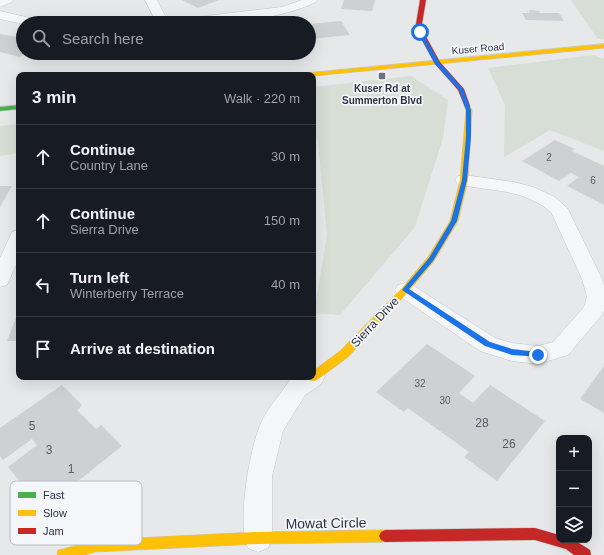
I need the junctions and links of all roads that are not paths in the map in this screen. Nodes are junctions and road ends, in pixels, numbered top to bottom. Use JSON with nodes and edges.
{"nodes":[{"id":1,"x":8,"y":0,"type":"edge"},
{"id":2,"x":151,"y":0,"type":"edge"},
{"id":3,"x":312,"y":0,"type":"edge"},
{"id":4,"x":423,"y":0,"type":"edge"},
{"id":5,"x":0,"y":3,"type":"edge"},
{"id":6,"x":0,"y":15,"type":"edge"},
{"id":7,"x":159,"y":16,"type":"edge"},
{"id":8,"x":240,"y":16,"type":"edge"},
{"id":9,"x":16,"y":19,"type":"edge"},
{"id":10,"x":604,"y":46,"type":"edge"},
{"id":11,"x":437,"y":63,"type":"junction"},
{"id":12,"x":316,"y":74,"type":"edge"},
{"id":13,"x":16,"y":107,"type":"edge"},
{"id":14,"x":0,"y":109,"type":"edge"},
{"id":15,"x":464,"y":180,"type":"junction"},
{"id":16,"x":14,"y":258,"type":"edge"},
{"id":17,"x":0,"y":280,"type":"edge"},
{"id":18,"x":405,"y":290,"type":"junction"},
{"id":19,"x":316,"y":375,"type":"edge"},
{"id":20,"x":309,"y":380,"type":"edge"},
{"id":21,"x":258,"y":538,"type":"junction"},
{"id":22,"x":142,"y":544,"type":"edge"},
{"id":23,"x":115,"y":545,"type":"edge"},
{"id":24,"x":63,"y":555,"type":"edge"},
{"id":25,"x":585,"y":555,"type":"edge"}],
"edges":[{"from":1,"to":5,"type":"street"},
{"from":2,"to":7,"type":"street"},
{"from":3,"to":8,"type":"street"},
{"from":4,"to":11,"type":"street","name":"Sierra Drive"},
{"from":6,"to":9,"type":"street"},
{"from":10,"to":11,"type":"street","name":"Kuser Road"},
{"from":11,"to":12,"type":"street","name":"Kuser Road"},
{"from":11,"to":15,"type":"street","name":"Sierra Drive"},
{"from":13,"to":14,"type":"street"},
{"from":15,"to":18,"type":"street","name":"Sierra Drive"},
{"from":15,"to":18,"type":"street"},
{"from":16,"to":17,"type":"street"},
{"from":18,"to":19,"type":"street","name":"Sierra Drive"},
{"from":20,"to":21,"type":"street","name":"Sierra Drive"},
{"from":21,"to":22,"type":"street","name":"Mowat Circle"},
{"from":21,"to":25,"type":"street","name":"Mowat Circle"},
{"from":23,"to":24,"type":"street","name":"Mowat Circle"}]}
